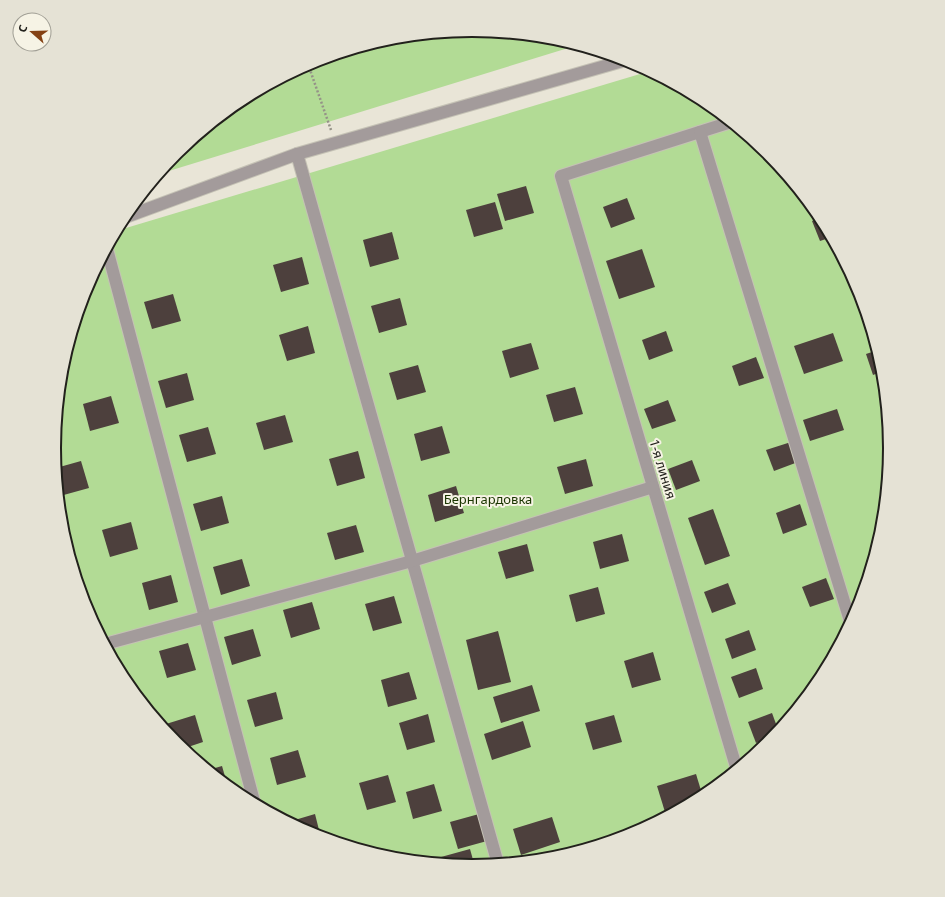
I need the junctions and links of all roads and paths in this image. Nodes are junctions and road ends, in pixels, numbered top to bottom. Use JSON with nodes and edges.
{"nodes":[{"id":1,"x":616,"y":63,"type":"edge"},
{"id":2,"x":310,"y":70,"type":"edge"},
{"id":3,"x":725,"y":124,"type":"edge"},
{"id":4,"x":700,"y":132,"type":"junction"},
{"id":5,"x":336,"y":143,"type":"junction"},
{"id":6,"x":297,"y":154,"type":"junction"},
{"id":7,"x":135,"y":214,"type":"edge"},
{"id":8,"x":109,"y":256,"type":"edge"},
{"id":9,"x":653,"y":486,"type":"junction"},
{"id":10,"x":412,"y":561,"type":"junction"},
{"id":11,"x":849,"y":616,"type":"edge"},
{"id":12,"x":205,"y":617,"type":"junction"},
{"id":13,"x":110,"y":643,"type":"edge"},
{"id":14,"x":735,"y":765,"type":"edge"},
{"id":15,"x":253,"y":796,"type":"edge"},
{"id":16,"x":497,"y":859,"type":"edge"}],
"edges":[{"from":1,"to":5,"type":"street"},
{"from":2,"to":5,"type":"path"},
{"from":3,"to":4,"type":"street"},
{"from":4,"to":9,"type":"street","name":"1-я линия"},
{"from":4,"to":11,"type":"street"},
{"from":5,"to":6,"type":"street"},
{"from":6,"to":7,"type":"street"},
{"from":6,"to":10,"type":"street"},
{"from":8,"to":12,"type":"street"},
{"from":9,"to":10,"type":"street"},
{"from":9,"to":14,"type":"street","name":"1-я линия"},
{"from":10,"to":12,"type":"street"},
{"from":10,"to":16,"type":"street"},
{"from":12,"to":13,"type":"street"},
{"from":12,"to":15,"type":"street"}]}
